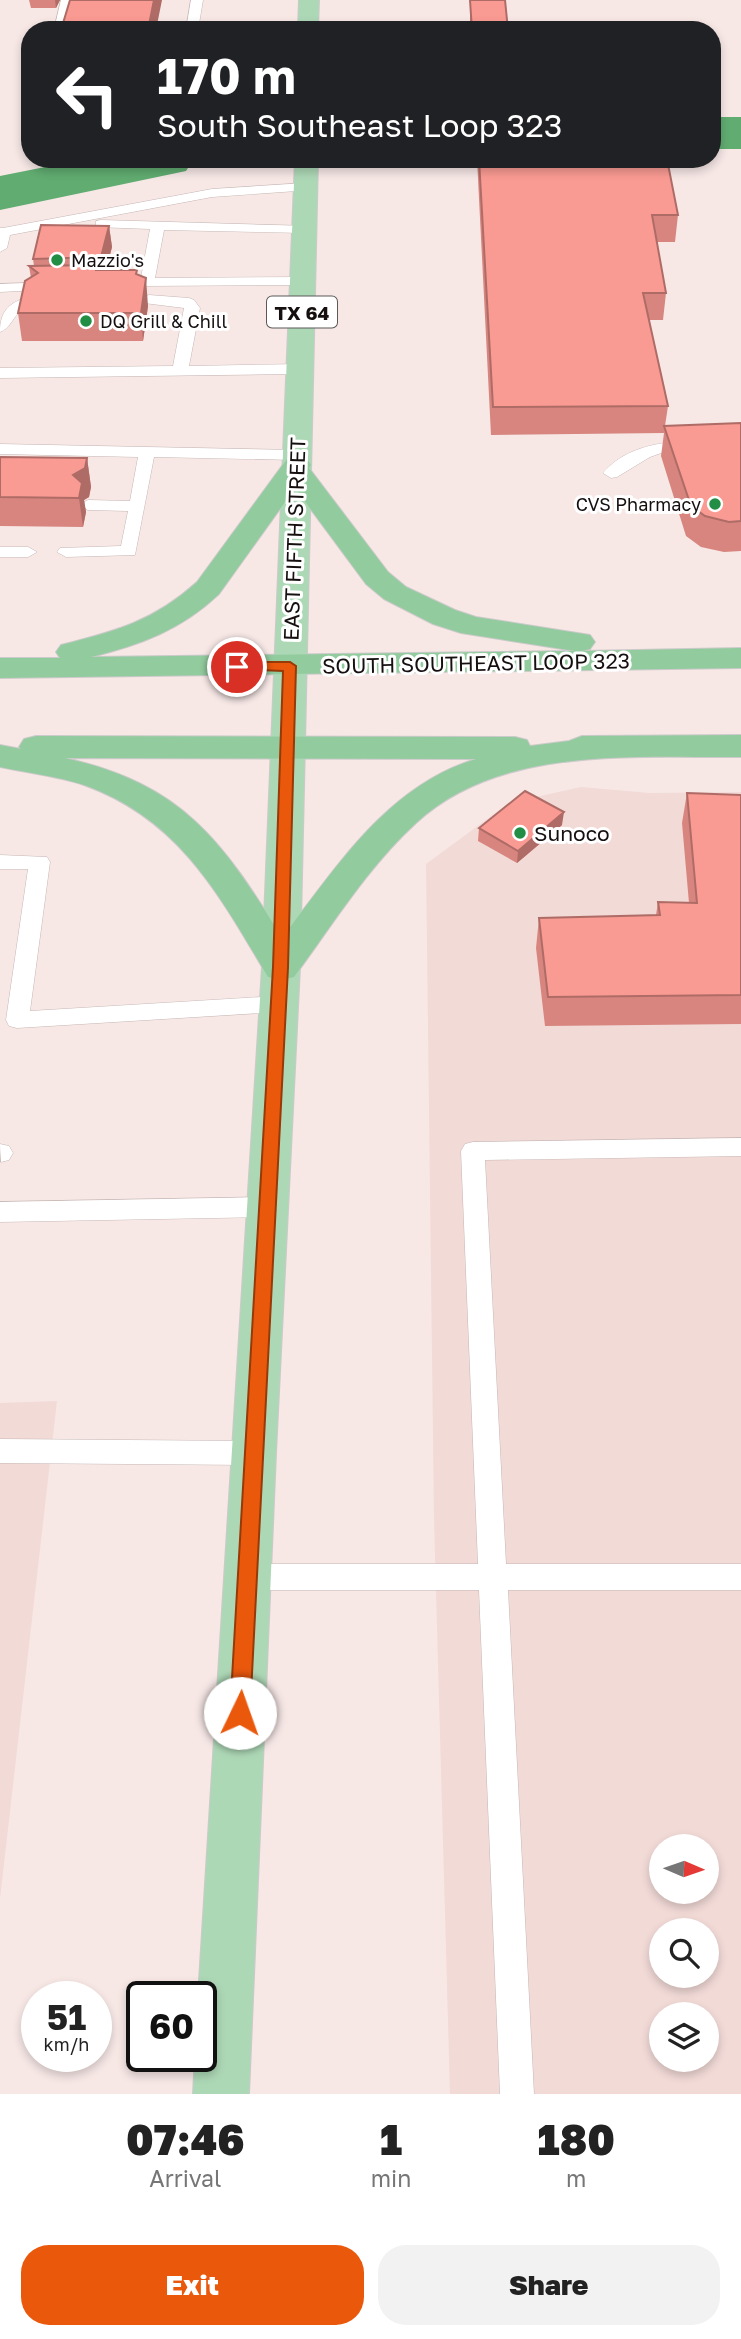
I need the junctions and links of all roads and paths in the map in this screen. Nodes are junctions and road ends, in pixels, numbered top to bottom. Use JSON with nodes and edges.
{"nodes":[{"id":1,"x":67,"y":0,"type":"edge"},
{"id":2,"x":197,"y":0,"type":"edge"},
{"id":3,"x":309,"y":0,"type":"edge"},
{"id":4,"x":62,"y":21,"type":"edge"},
{"id":5,"x":194,"y":21,"type":"edge"},
{"id":6,"x":308,"y":21,"type":"edge"},
{"id":7,"x":307,"y":168,"type":"edge"},
{"id":8,"x":306,"y":187,"type":"junction"},
{"id":9,"x":53,"y":223,"type":"junction"},
{"id":10,"x":158,"y":225,"type":"junction"},
{"id":11,"x":305,"y":229,"type":"junction"},
{"id":12,"x":0,"y":248,"type":"edge"},
{"id":13,"x":303,"y":281,"type":"junction"},
{"id":14,"x":67,"y":286,"type":"edge"},
{"id":15,"x":0,"y":288,"type":"edge"},
{"id":16,"x":149,"y":300,"type":"dead end"},
{"id":17,"x":31,"y":301,"type":"edge"},
{"id":18,"x":0,"y":327,"type":"edge"},
{"id":19,"x":301,"y":369,"type":"junction"},
{"id":20,"x":180,"y":371,"type":"junction"},
{"id":21,"x":0,"y":373,"type":"edge"},
{"id":22,"x":741,"y":445,"type":"edge"},
{"id":23,"x":0,"y":449,"type":"edge"},
{"id":24,"x":147,"y":452,"type":"junction"},
{"id":25,"x":297,"y":464,"type":"junction"},
{"id":26,"x":611,"y":473,"type":"dead end"},
{"id":27,"x":88,"y":505,"type":"dead end"},
{"id":28,"x":136,"y":506,"type":"junction"},
{"id":29,"x":0,"y":552,"type":"edge"},
{"id":30,"x":28,"y":552,"type":"dead end"},
{"id":31,"x":66,"y":552,"type":"dead end"},
{"id":32,"x":727,"y":659,"type":"edge"},
{"id":33,"x":290,"y":666,"type":"junction"},
{"id":34,"x":0,"y":668,"type":"edge"},
{"id":35,"x":741,"y":746,"type":"edge"},
{"id":36,"x":0,"y":747,"type":"edge"},
{"id":37,"x":608,"y":747,"type":"junction"},
{"id":38,"x":288,"y":748,"type":"junction"},
{"id":39,"x":0,"y":756,"type":"edge"},
{"id":40,"x":0,"y":862,"type":"edge"},
{"id":41,"x":279,"y":986,"type":"junction"},
{"id":42,"x":8,"y":1020,"type":"edge"},
{"id":43,"x":741,"y":1147,"type":"edge"},
{"id":44,"x":267,"y":1207,"type":"junction"},
{"id":45,"x":0,"y":1212,"type":"edge"},
{"id":46,"x":0,"y":1451,"type":"edge"},
{"id":47,"x":253,"y":1453,"type":"junction"},
{"id":48,"x":491,"y":1576,"type":"junction"},
{"id":49,"x":247,"y":1577,"type":"junction"},
{"id":50,"x":741,"y":1577,"type":"edge"},
{"id":51,"x":221,"y":2094,"type":"edge"},
{"id":52,"x":517,"y":2094,"type":"edge"}],
"edges":[{"from":1,"to":4,"type":"lane"},
{"from":2,"to":5,"type":"lane"},
{"from":3,"to":6,"type":"main road"},
{"from":7,"to":8,"type":"main road","name":"EAST FIFTH STREET","number":"TX 64"},
{"from":8,"to":9,"type":"lane"},
{"from":8,"to":11,"type":"main road","name":"EAST FIFTH STREET","number":"TX 64"},
{"from":9,"to":10,"type":"lane"},
{"from":9,"to":12,"type":"lane"},
{"from":10,"to":11,"type":"lane"},
{"from":10,"to":13,"type":"lane"},
{"from":11,"to":13,"type":"main road","name":"EAST FIFTH STREET","number":"TX 64"},
{"from":13,"to":19,"type":"main road","name":"EAST FIFTH STREET","number":"TX 64"},
{"from":14,"to":15,"type":"lane"},
{"from":16,"to":20,"type":"lane"},
{"from":17,"to":18,"type":"lane"},
{"from":19,"to":20,"type":"lane"},
{"from":19,"to":25,"type":"main road","name":"EAST FIFTH STREET","number":"TX 64"},
{"from":20,"to":21,"type":"lane"},
{"from":22,"to":26,"type":"lane"},
{"from":23,"to":24,"type":"lane"},
{"from":24,"to":25,"type":"lane"},
{"from":24,"to":28,"type":"lane"},
{"from":25,"to":32,"type":"highway"},
{"from":25,"to":33,"type":"main road","name":"EAST FIFTH STREET","number":"TX 64"},
{"from":25,"to":34,"type":"highway"},
{"from":27,"to":28,"type":"lane"},
{"from":28,"to":31,"type":"lane"},
{"from":29,"to":30,"type":"lane"},
{"from":32,"to":33,"type":"highway","name":"SOUTH SOUTHEAST LOOP 323"},
{"from":33,"to":34,"type":"highway","name":"SOUTH SOUTHEAST LOOP 323"},
{"from":33,"to":38,"type":"main road","name":"EAST FIFTH STREET","number":"TX 64"},
{"from":35,"to":37,"type":"highway"},
{"from":36,"to":38,"type":"highway"},
{"from":37,"to":38,"type":"highway"},
{"from":37,"to":41,"type":"highway"},
{"from":38,"to":41,"type":"main road","name":"EAST FIFTH STREET","number":"TX 64"},
{"from":39,"to":41,"type":"highway"},
{"from":40,"to":42,"type":"lane"},
{"from":41,"to":42,"type":"lane"},
{"from":41,"to":44,"type":"main road","name":"EAST FIFTH STREET","number":"TX 64"},
{"from":43,"to":48,"type":"lane"},
{"from":44,"to":45,"type":"lane"},
{"from":44,"to":47,"type":"main road","name":"EAST FIFTH STREET","number":"TX 64"},
{"from":46,"to":47,"type":"lane"},
{"from":47,"to":49,"type":"main road","name":"EAST FIFTH STREET","number":"TX 64"},
{"from":48,"to":49,"type":"lane"},
{"from":48,"to":50,"type":"lane"},
{"from":48,"to":52,"type":"lane"},
{"from":49,"to":51,"type":"main road","name":"EAST FIFTH STREET","number":"TX 64"}]}
